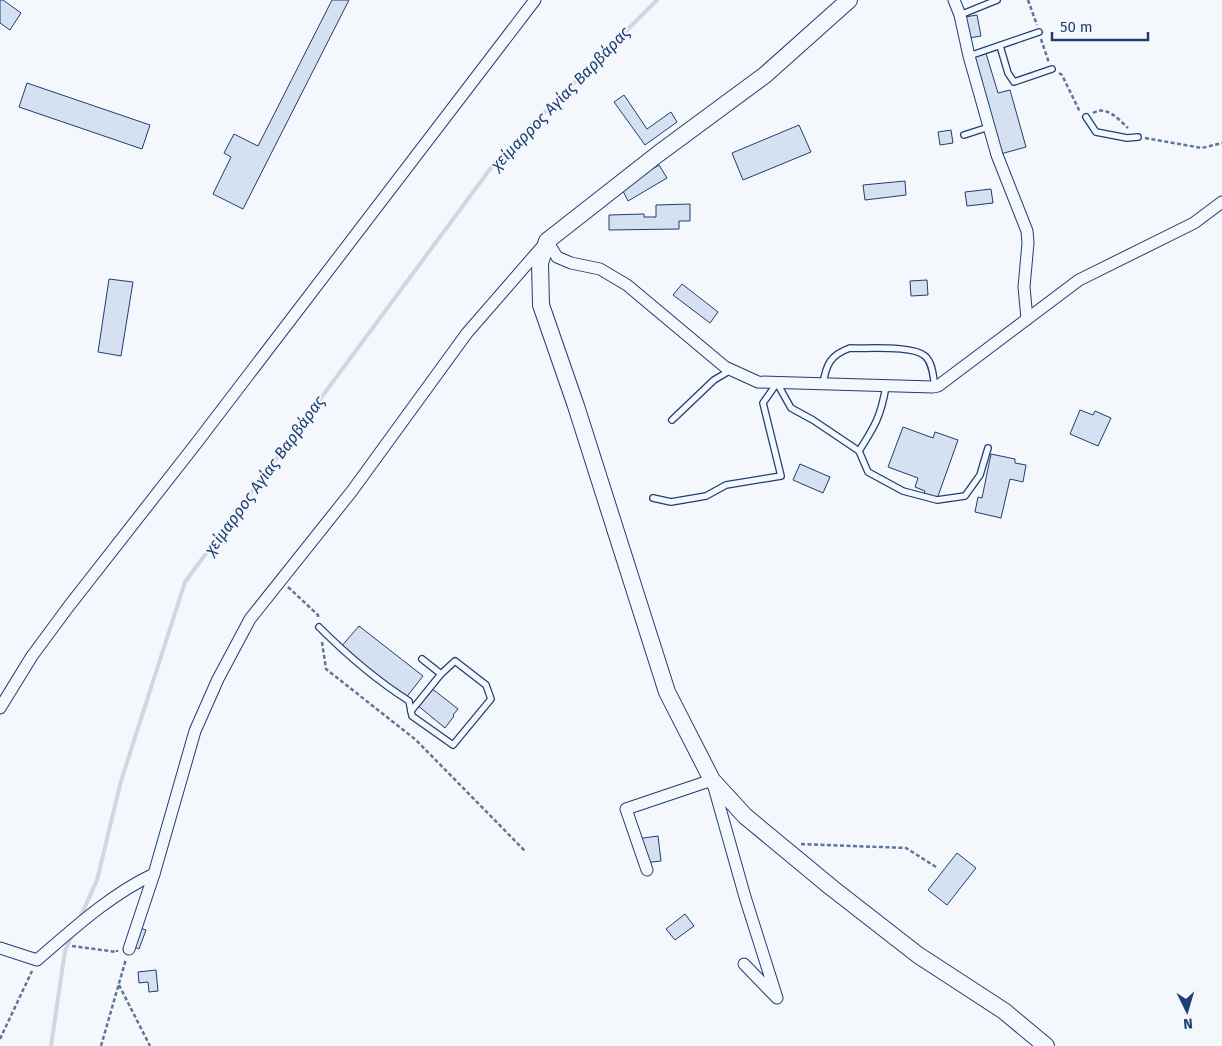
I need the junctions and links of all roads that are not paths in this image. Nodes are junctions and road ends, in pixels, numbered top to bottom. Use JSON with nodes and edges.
{"nodes":[{"id":1,"x":535,"y":0,"type":"edge"},
{"id":2,"x":849,"y":0,"type":"edge"},
{"id":3,"x":954,"y":0,"type":"edge"},
{"id":4,"x":997,"y":0,"type":"edge"},
{"id":5,"x":960,"y":15,"type":"junction"},
{"id":6,"x":1039,"y":32,"type":"road end"},
{"id":7,"x":1000,"y":46,"type":"junction"},
{"id":8,"x":969,"y":56,"type":"junction"},
{"id":9,"x":1052,"y":69,"type":"road end"},
{"id":10,"x":1086,"y":117,"type":"road end"},
{"id":11,"x":989,"y":127,"type":"junction"},
{"id":12,"x":964,"y":135,"type":"dead end"},
{"id":13,"x":1138,"y":137,"type":"road end"},
{"id":14,"x":1222,"y":202,"type":"edge"},
{"id":15,"x":547,"y":241,"type":"junction"},
{"id":16,"x":1027,"y":319,"type":"junction"},
{"id":17,"x":731,"y":370,"type":"junction"},
{"id":18,"x":777,"y":383,"type":"junction"},
{"id":19,"x":823,"y":384,"type":"junction"},
{"id":20,"x":886,"y":386,"type":"junction"},
{"id":21,"x":935,"y":387,"type":"junction"},
{"id":22,"x":672,"y":420,"type":"dead end"},
{"id":23,"x":988,"y":448,"type":"dead end"},
{"id":24,"x":859,"y":451,"type":"junction"},
{"id":25,"x":653,"y":498,"type":"dead end"},
{"id":26,"x":319,"y":627,"type":"road end"},
{"id":27,"x":422,"y":659,"type":"dead end"},
{"id":28,"x":442,"y":674,"type":"junction"},
{"id":29,"x":0,"y":708,"type":"edge"},
{"id":30,"x":411,"y":711,"type":"junction"},
{"id":31,"x":712,"y":780,"type":"junction"},
{"id":32,"x":647,"y":870,"type":"dead end"},
{"id":33,"x":154,"y":874,"type":"junction"},
{"id":34,"x":0,"y":948,"type":"edge"},
{"id":35,"x":129,"y":949,"type":"road end"},
{"id":36,"x":744,"y":964,"type":"dead end"},
{"id":37,"x":1046,"y":1046,"type":"edge"}],
"edges":[{"from":1,"to":29,"type":"street"},
{"from":2,"to":15,"type":"street"},
{"from":3,"to":5,"type":"street"},
{"from":4,"to":5,"type":"lane"},
{"from":5,"to":8,"type":"street"},
{"from":6,"to":7,"type":"lane"},
{"from":7,"to":8,"type":"lane"},
{"from":7,"to":9,"type":"lane"},
{"from":8,"to":11,"type":"street"},
{"from":10,"to":13,"type":"lane"},
{"from":11,"to":12,"type":"lane"},
{"from":11,"to":16,"type":"street"},
{"from":14,"to":16,"type":"street"},
{"from":15,"to":17,"type":"street"},
{"from":15,"to":31,"type":"street"},
{"from":15,"to":33,"type":"street"},
{"from":16,"to":21,"type":"street"},
{"from":17,"to":18,"type":"street"},
{"from":17,"to":22,"type":"lane"},
{"from":18,"to":19,"type":"street"},
{"from":18,"to":24,"type":"lane"},
{"from":18,"to":25,"type":"lane"},
{"from":19,"to":20,"type":"street"},
{"from":19,"to":21,"type":"lane"},
{"from":20,"to":21,"type":"street"},
{"from":20,"to":24,"type":"lane"},
{"from":23,"to":24,"type":"lane"},
{"from":26,"to":30,"type":"lane"},
{"from":27,"to":28,"type":"lane"},
{"from":28,"to":30,"type":"lane"},
{"from":28,"to":30,"type":"lane"},
{"from":31,"to":32,"type":"street"},
{"from":31,"to":36,"type":"street"},
{"from":31,"to":37,"type":"street"},
{"from":33,"to":34,"type":"street"},
{"from":33,"to":35,"type":"street"}]}
